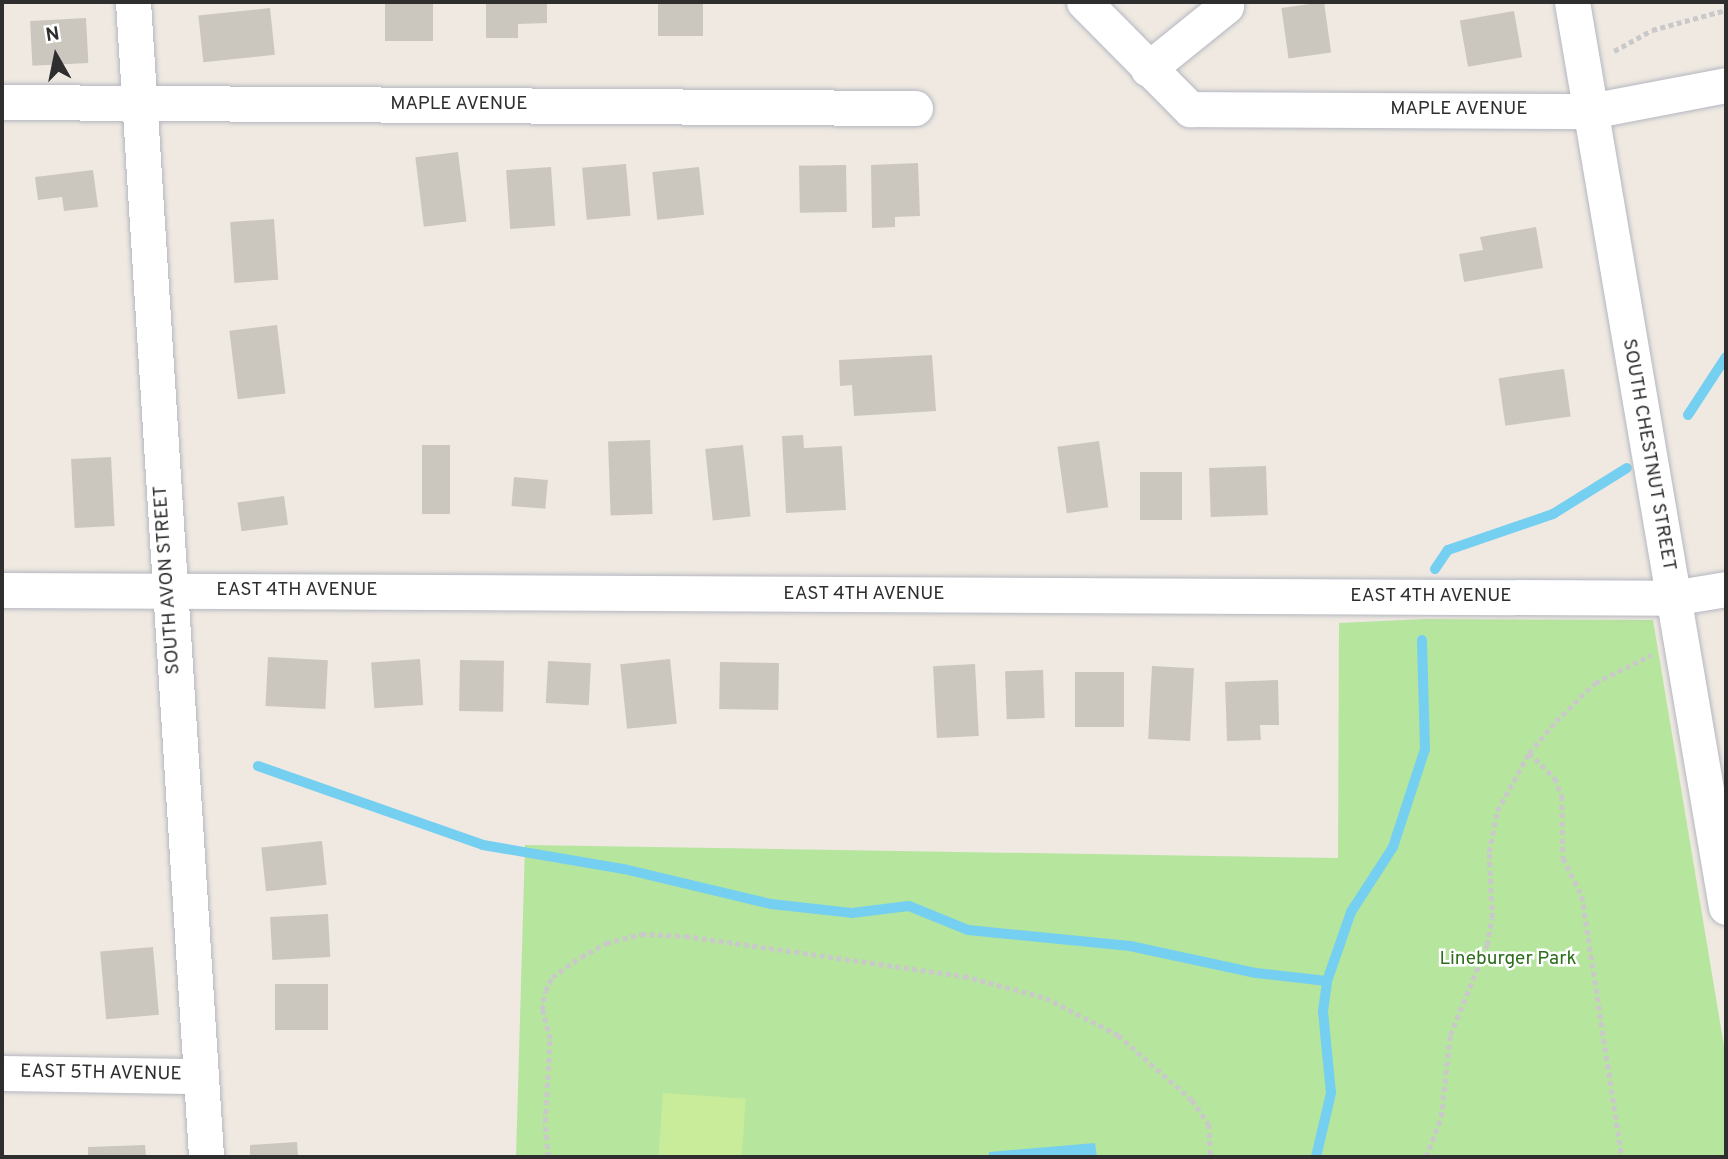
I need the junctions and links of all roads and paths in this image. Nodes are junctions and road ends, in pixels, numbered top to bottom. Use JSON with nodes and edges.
{"nodes":[{"id":1,"x":133,"y":2,"type":"edge"},
{"id":2,"x":1084,"y":2,"type":"edge"},
{"id":3,"x":1225,"y":2,"type":"edge"},
{"id":4,"x":1572,"y":2,"type":"edge"},
{"id":5,"x":1726,"y":10,"type":"edge"},
{"id":6,"x":1148,"y":69,"type":"junction"},
{"id":7,"x":1583,"y":69,"type":"junction"},
{"id":8,"x":1726,"y":85,"type":"edge"},
{"id":9,"x":2,"y":102,"type":"edge"},
{"id":10,"x":139,"y":103,"type":"junction"},
{"id":11,"x":915,"y":108,"type":"dead end"},
{"id":12,"x":1590,"y":111,"type":"junction"},
{"id":13,"x":1726,"y":589,"type":"edge"},
{"id":14,"x":2,"y":590,"type":"edge"},
{"id":15,"x":169,"y":590,"type":"junction"},
{"id":16,"x":1672,"y":598,"type":"junction"},
{"id":17,"x":1681,"y":649,"type":"junction"},
{"id":18,"x":1529,"y":753,"type":"junction"},
{"id":19,"x":1723,"y":865,"type":"edge"},
{"id":20,"x":1726,"y":907,"type":"edge"},
{"id":21,"x":2,"y":1073,"type":"edge"},
{"id":22,"x":201,"y":1076,"type":"junction"},
{"id":23,"x":206,"y":1157,"type":"edge"},
{"id":24,"x":548,"y":1157,"type":"edge"},
{"id":25,"x":1211,"y":1157,"type":"edge"},
{"id":26,"x":1426,"y":1157,"type":"edge"},
{"id":27,"x":1622,"y":1157,"type":"edge"}],
"edges":[{"from":1,"to":10,"type":"street","name":"SOUTH AVON STREET"},
{"from":2,"to":6,"type":"street"},
{"from":3,"to":6,"type":"street"},
{"from":4,"to":7,"type":"street","name":"SOUTH CHESTNUT STREET"},
{"from":5,"to":7,"type":"path"},
{"from":6,"to":12,"type":"street","name":"MAPLE AVENUE"},
{"from":7,"to":12,"type":"street","name":"SOUTH CHESTNUT STREET"},
{"from":8,"to":12,"type":"street","name":"MAPLE AVENUE"},
{"from":9,"to":10,"type":"street","name":"MAPLE AVENUE"},
{"from":10,"to":11,"type":"street","name":"MAPLE AVENUE"},
{"from":10,"to":15,"type":"street","name":"SOUTH AVON STREET"},
{"from":12,"to":16,"type":"street","name":"SOUTH CHESTNUT STREET"},
{"from":13,"to":16,"type":"street","name":"EAST 4TH AVENUE"},
{"from":14,"to":15,"type":"street","name":"EAST 4TH AVENUE"},
{"from":15,"to":16,"type":"street","name":"EAST 4TH AVENUE"},
{"from":15,"to":22,"type":"street","name":"SOUTH AVON STREET"},
{"from":16,"to":17,"type":"street","name":"SOUTH CHESTNUT STREET"},
{"from":17,"to":18,"type":"path"},
{"from":17,"to":19,"type":"street","name":"SOUTH CHESTNUT STREET"},
{"from":18,"to":26,"type":"path"},
{"from":18,"to":27,"type":"path"},
{"from":19,"to":20,"type":"street","name":"SOUTH CHESTNUT STREET"},
{"from":21,"to":22,"type":"street","name":"EAST 5TH AVENUE"},
{"from":22,"to":23,"type":"street","name":"SOUTH AVON STREET"},
{"from":24,"to":25,"type":"path"}]}
